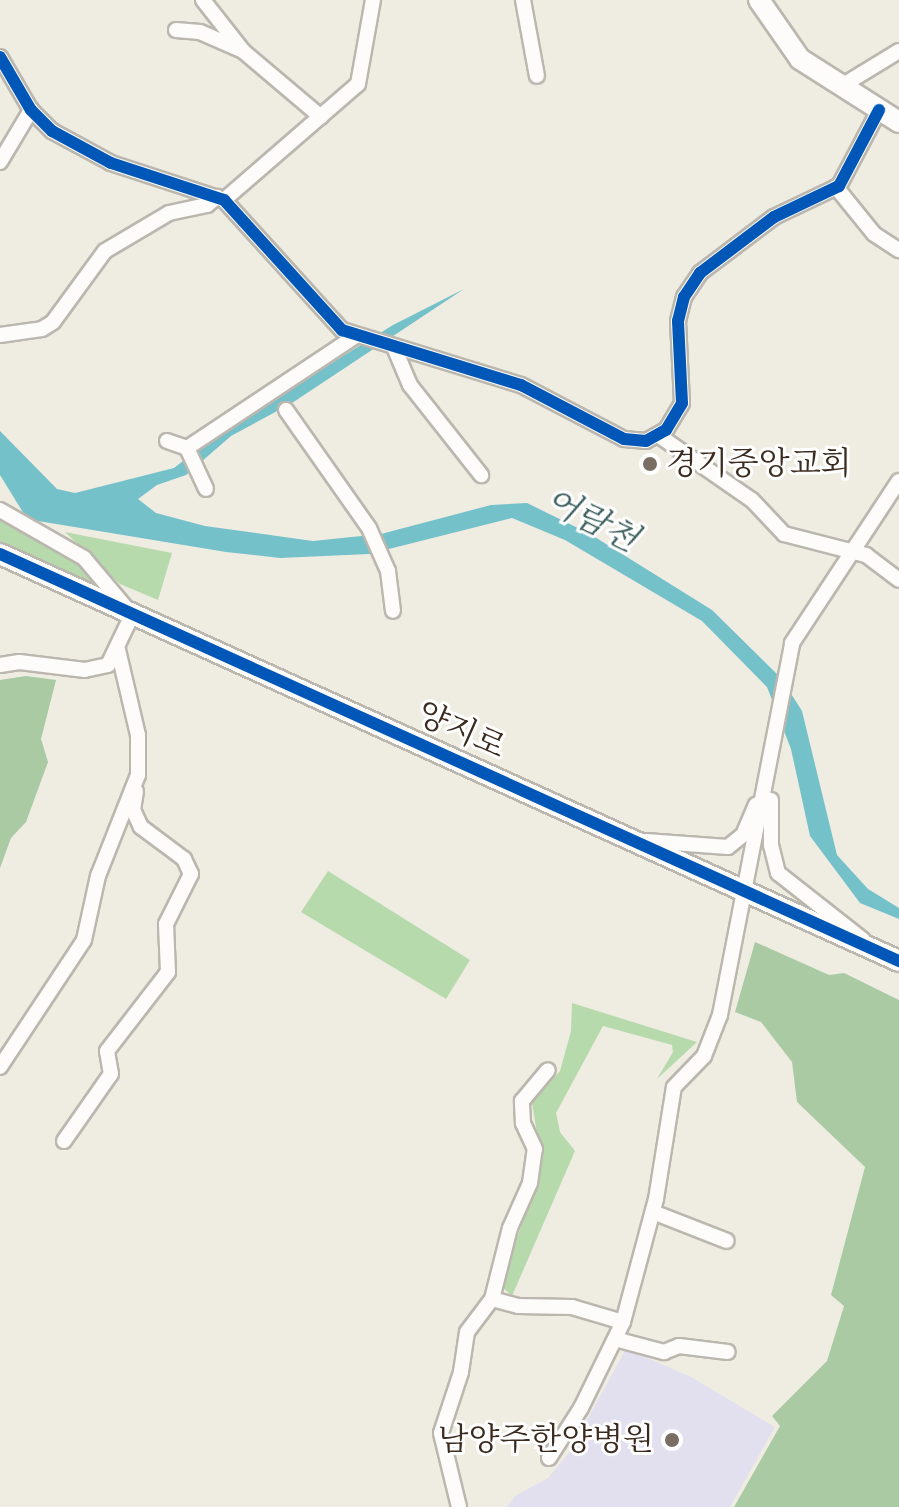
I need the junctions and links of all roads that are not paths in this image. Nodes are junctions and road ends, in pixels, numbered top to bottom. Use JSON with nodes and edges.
{"nodes":[{"id":1,"x":203,"y":0,"type":"edge"},
{"id":2,"x":373,"y":0,"type":"edge"},
{"id":3,"x":523,"y":0,"type":"edge"},
{"id":4,"x":759,"y":0,"type":"edge"},
{"id":5,"x":176,"y":30,"type":"dead end"},
{"id":6,"x":243,"y":51,"type":"junction"},
{"id":7,"x":899,"y":51,"type":"edge"},
{"id":8,"x":0,"y":57,"type":"edge"},
{"id":9,"x":537,"y":76,"type":"dead end"},
{"id":10,"x":840,"y":87,"type":"junction"},
{"id":11,"x":31,"y":110,"type":"junction"},
{"id":12,"x":879,"y":110,"type":"junction"},
{"id":13,"x":321,"y":117,"type":"junction"},
{"id":14,"x":899,"y":122,"type":"edge"},
{"id":15,"x":0,"y":162,"type":"edge"},
{"id":16,"x":836,"y":187,"type":"junction"},
{"id":17,"x":220,"y":198,"type":"junction"},
{"id":18,"x":899,"y":250,"type":"edge"},
{"id":19,"x":0,"y":335,"type":"edge"},
{"id":20,"x":357,"y":335,"type":"junction"},
{"id":21,"x":390,"y":346,"type":"junction"},
{"id":22,"x":286,"y":410,"type":"dead end"},
{"id":23,"x":658,"y":435,"type":"junction"},
{"id":24,"x":167,"y":441,"type":"dead end"},
{"id":25,"x":187,"y":448,"type":"junction"},
{"id":26,"x":481,"y":475,"type":"dead end"},
{"id":27,"x":899,"y":481,"type":"edge"},
{"id":28,"x":206,"y":489,"type":"dead end"},
{"id":29,"x":0,"y":510,"type":"edge"},
{"id":30,"x":849,"y":551,"type":"junction"},
{"id":31,"x":0,"y":554,"type":"edge"},
{"id":32,"x":899,"y":580,"type":"edge"},
{"id":33,"x":393,"y":611,"type":"dead end"},
{"id":34,"x":132,"y":615,"type":"junction"},
{"id":35,"x":118,"y":650,"type":"junction"},
{"id":36,"x":0,"y":665,"type":"edge"},
{"id":37,"x":771,"y":763,"type":"junction"},
{"id":38,"x":138,"y":775,"type":"junction"},
{"id":39,"x":642,"y":841,"type":"junction"},
{"id":40,"x":747,"y":889,"type":"junction"},
{"id":41,"x":873,"y":948,"type":"junction"},
{"id":42,"x":899,"y":961,"type":"edge"},
{"id":43,"x":0,"y":1067,"type":"edge"},
{"id":44,"x":548,"y":1070,"type":"dead end"},
{"id":45,"x":64,"y":1141,"type":"dead end"},
{"id":46,"x":653,"y":1212,"type":"junction"},
{"id":47,"x":727,"y":1241,"type":"dead end"},
{"id":48,"x":492,"y":1299,"type":"junction"},
{"id":49,"x":623,"y":1322,"type":"junction"},
{"id":50,"x":615,"y":1339,"type":"junction"},
{"id":51,"x":728,"y":1352,"type":"dead end"},
{"id":52,"x":549,"y":1458,"type":"dead end"},
{"id":53,"x":459,"y":1507,"type":"edge"}],
"edges":[{"from":1,"to":6,"type":"street"},
{"from":2,"to":13,"type":"street"},
{"from":3,"to":9,"type":"street"},
{"from":4,"to":10,"type":"street"},
{"from":5,"to":6,"type":"street"},
{"from":6,"to":13,"type":"street"},
{"from":7,"to":10,"type":"street"},
{"from":8,"to":11,"type":"street"},
{"from":10,"to":12,"type":"street"},
{"from":11,"to":15,"type":"street"},
{"from":11,"to":17,"type":"street"},
{"from":12,"to":14,"type":"street"},
{"from":12,"to":16,"type":"street"},
{"from":13,"to":17,"type":"street"},
{"from":16,"to":18,"type":"street"},
{"from":16,"to":23,"type":"street"},
{"from":17,"to":19,"type":"street"},
{"from":17,"to":20,"type":"street"},
{"from":20,"to":21,"type":"street"},
{"from":20,"to":25,"type":"street"},
{"from":21,"to":23,"type":"street"},
{"from":21,"to":26,"type":"street"},
{"from":22,"to":33,"type":"street"},
{"from":23,"to":30,"type":"street"},
{"from":24,"to":25,"type":"street"},
{"from":25,"to":28,"type":"street"},
{"from":27,"to":30,"type":"street"},
{"from":29,"to":34,"type":"street"},
{"from":30,"to":32,"type":"street"},
{"from":30,"to":37,"type":"street"},
{"from":31,"to":34,"type":"street","name":"양지로"},
{"from":34,"to":35,"type":"street"},
{"from":34,"to":39,"type":"street","name":"양지로"},
{"from":35,"to":36,"type":"street"},
{"from":35,"to":38,"type":"street"},
{"from":37,"to":39,"type":"street"},
{"from":37,"to":40,"type":"street"},
{"from":37,"to":41,"type":"street"},
{"from":38,"to":43,"type":"street"},
{"from":38,"to":45,"type":"street"},
{"from":39,"to":40,"type":"street","name":"양지로"},
{"from":40,"to":41,"type":"street","name":"양지로"},
{"from":40,"to":46,"type":"street"},
{"from":41,"to":42,"type":"street","name":"양지로"},
{"from":44,"to":48,"type":"street"},
{"from":46,"to":47,"type":"street"},
{"from":46,"to":49,"type":"street"},
{"from":48,"to":49,"type":"street"},
{"from":48,"to":53,"type":"street"},
{"from":49,"to":50,"type":"street"},
{"from":50,"to":51,"type":"street"},
{"from":50,"to":52,"type":"street"}]}
